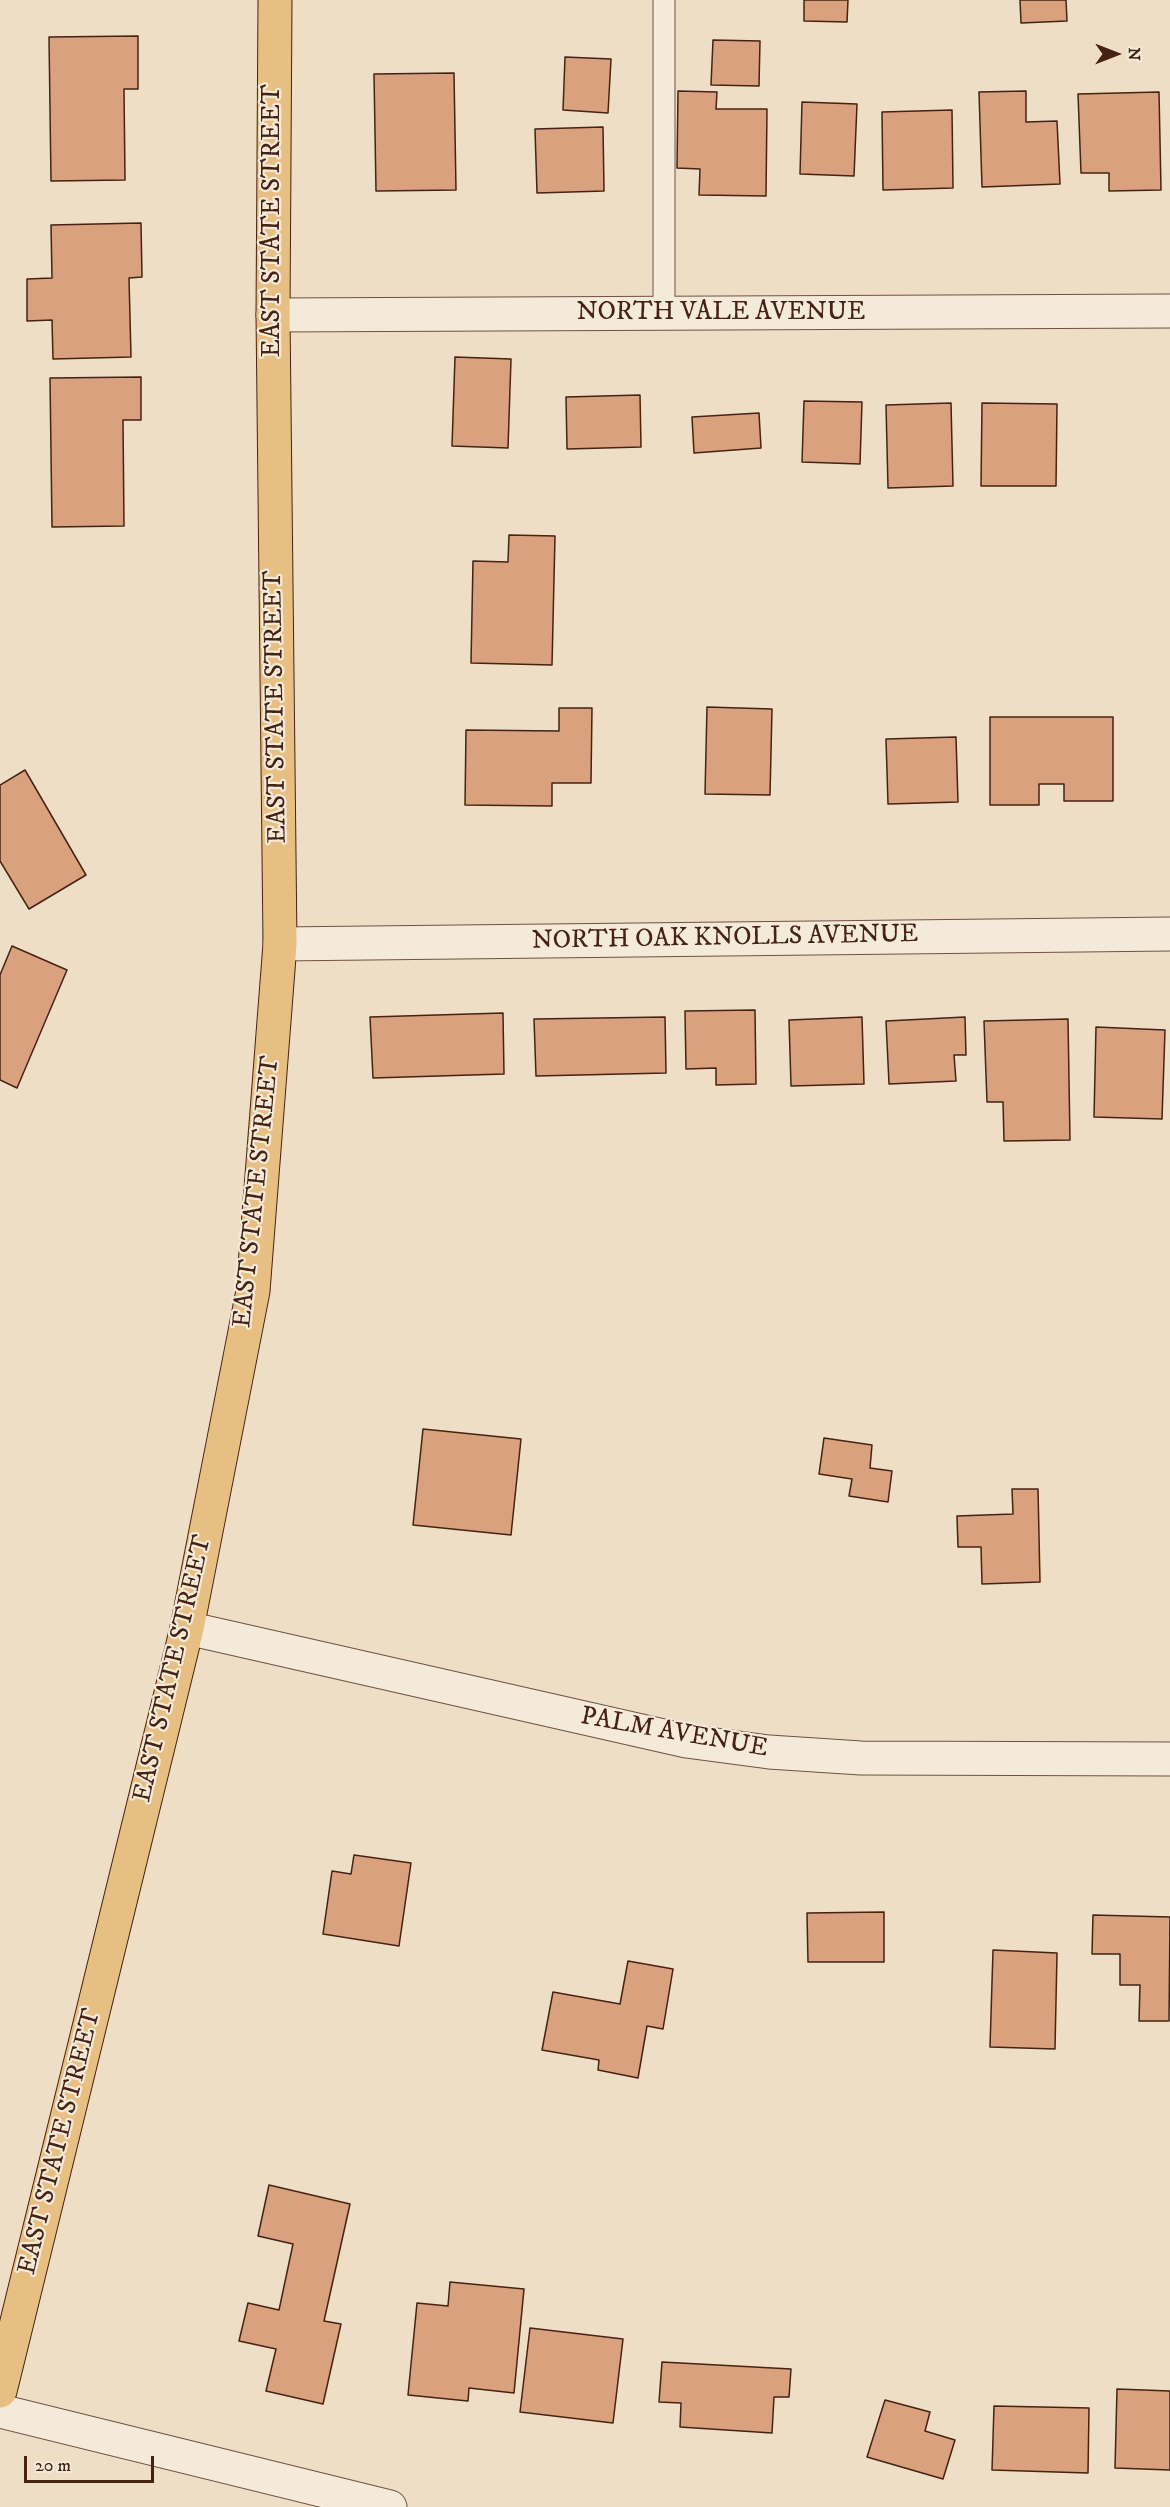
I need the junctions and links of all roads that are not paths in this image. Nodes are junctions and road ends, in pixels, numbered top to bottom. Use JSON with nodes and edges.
{"nodes":[{"id":1,"x":275,"y":0,"type":"edge"},
{"id":2,"x":664,"y":0,"type":"edge"},
{"id":3,"x":1170,"y":311,"type":"edge"},
{"id":4,"x":664,"y":314,"type":"junction"},
{"id":5,"x":273,"y":315,"type":"junction"},
{"id":6,"x":1170,"y":934,"type":"edge"},
{"id":7,"x":280,"y":944,"type":"junction"},
{"id":8,"x":187,"y":1628,"type":"junction"},
{"id":9,"x":1170,"y":1759,"type":"edge"},
{"id":10,"x":0,"y":2391,"type":"edge"},
{"id":11,"x":0,"y":2411,"type":"edge"},
{"id":12,"x":390,"y":2507,"type":"edge"}],
"edges":[{"from":1,"to":5,"type":"main road","name":"EAST STATE STREET"},
{"from":2,"to":4,"type":"lane"},
{"from":3,"to":4,"type":"street","name":"NORTH VALE AVENUE"},
{"from":4,"to":5,"type":"street","name":"NORTH VALE AVENUE"},
{"from":5,"to":7,"type":"main road","name":"EAST STATE STREET"},
{"from":6,"to":7,"type":"street","name":"NORTH OAK KNOLLS AVENUE"},
{"from":7,"to":8,"type":"main road","name":"EAST STATE STREET"},
{"from":8,"to":9,"type":"street","name":"PALM AVENUE"},
{"from":8,"to":10,"type":"main road","name":"EAST STATE STREET"},
{"from":11,"to":12,"type":"street"}]}
